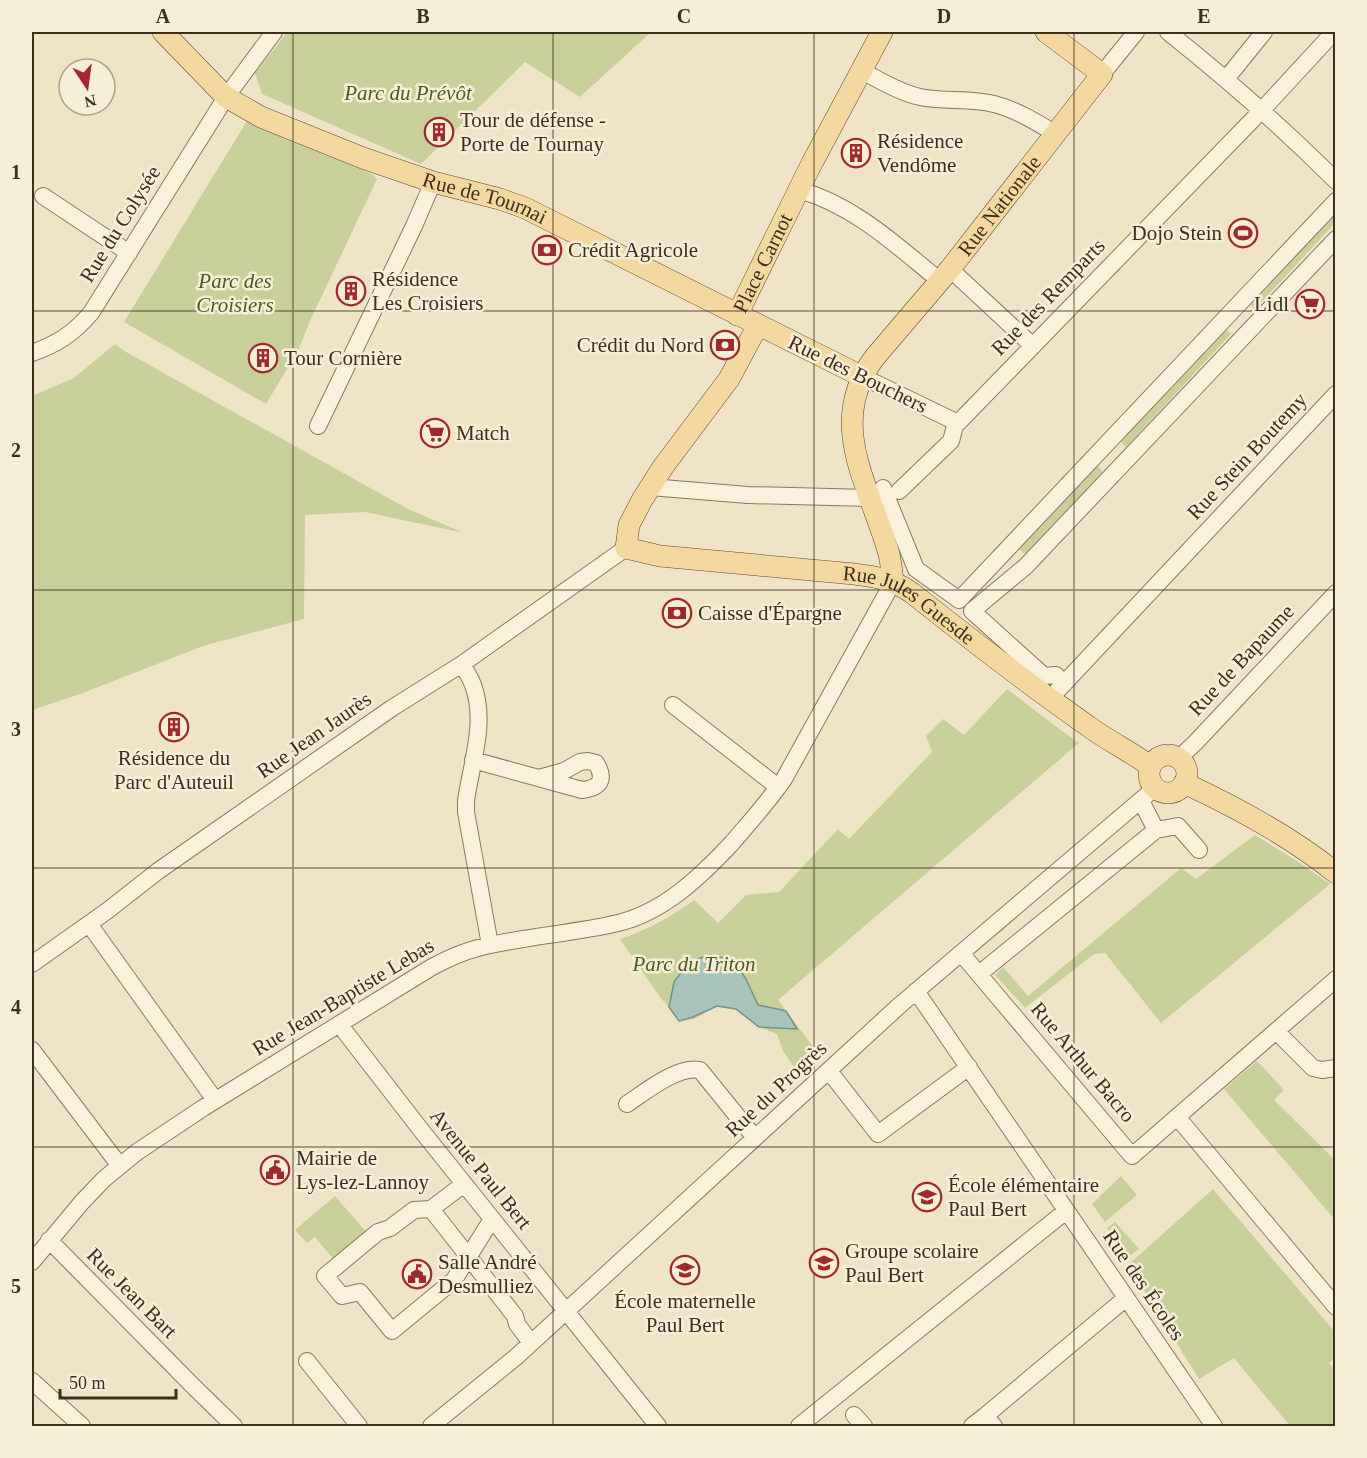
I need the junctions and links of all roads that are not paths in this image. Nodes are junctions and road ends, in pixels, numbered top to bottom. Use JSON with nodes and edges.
{"nodes":[{"id":1,"x":163,"y":32,"type":"edge"},
{"id":2,"x":274,"y":32,"type":"edge"},
{"id":3,"x":882,"y":32,"type":"edge"},
{"id":4,"x":1046,"y":32,"type":"edge"},
{"id":5,"x":1136,"y":32,"type":"edge"},
{"id":6,"x":1168,"y":32,"type":"edge"},
{"id":7,"x":1264,"y":32,"type":"edge"},
{"id":8,"x":1334,"y":32,"type":"edge"},
{"id":9,"x":861,"y":70,"type":"junction"},
{"id":10,"x":1102,"y":75,"type":"junction"},
{"id":11,"x":1226,"y":79,"type":"junction"},
{"id":12,"x":226,"y":97,"type":"junction"},
{"id":13,"x":1262,"y":110,"type":"junction"},
{"id":14,"x":1056,"y":134,"type":"junction"},
{"id":15,"x":1335,"y":181,"type":"edge"},
{"id":16,"x":433,"y":182,"type":"junction"},
{"id":17,"x":799,"y":190,"type":"junction"},
{"id":18,"x":43,"y":196,"type":"dead end"},
{"id":19,"x":1335,"y":201,"type":"edge"},
{"id":20,"x":1335,"y":239,"type":"edge"},
{"id":21,"x":129,"y":254,"type":"junction"},
{"id":22,"x":945,"y":275,"type":"junction"},
{"id":23,"x":737,"y":315,"type":"junction"},
{"id":24,"x":758,"y":325,"type":"junction"},
{"id":25,"x":1033,"y":346,"type":"junction"},
{"id":26,"x":32,"y":353,"type":"edge"},
{"id":27,"x":863,"y":377,"type":"junction"},
{"id":28,"x":1335,"y":394,"type":"edge"},
{"id":29,"x":958,"y":423,"type":"junction"},
{"id":30,"x":318,"y":426,"type":"dead end"},
{"id":31,"x":650,"y":487,"type":"junction"},
{"id":32,"x":884,"y":493,"type":"junction"},
{"id":33,"x":626,"y":548,"type":"junction"},
{"id":34,"x":893,"y":582,"type":"junction"},
{"id":35,"x":1334,"y":598,"type":"edge"},
{"id":36,"x":959,"y":600,"type":"junction"},
{"id":37,"x":972,"y":611,"type":"junction"},
{"id":38,"x":462,"y":664,"type":"junction"},
{"id":39,"x":1057,"y":692,"type":"junction"},
{"id":40,"x":673,"y":705,"type":"dead end"},
{"id":41,"x":1179,"y":758,"type":"junction"},
{"id":42,"x":473,"y":760,"type":"junction"},
{"id":43,"x":1150,"y":766,"type":"junction"},
{"id":44,"x":539,"y":778,"type":"dead end"},
{"id":45,"x":1184,"y":783,"type":"junction"},
{"id":46,"x":778,"y":787,"type":"junction"},
{"id":47,"x":1148,"y":794,"type":"junction"},
{"id":48,"x":1156,"y":831,"type":"junction"},
{"id":49,"x":1199,"y":850,"type":"dead end"},
{"id":50,"x":1335,"y":873,"type":"edge"},
{"id":51,"x":89,"y":924,"type":"junction"},
{"id":52,"x":490,"y":945,"type":"junction"},
{"id":53,"x":961,"y":953,"type":"junction"},
{"id":54,"x":32,"y":964,"type":"edge"},
{"id":55,"x":979,"y":974,"type":"junction"},
{"id":56,"x":1335,"y":980,"type":"edge"},
{"id":57,"x":916,"y":991,"type":"junction"},
{"id":58,"x":339,"y":1024,"type":"junction"},
{"id":59,"x":1276,"y":1031,"type":"junction"},
{"id":60,"x":32,"y":1050,"type":"edge"},
{"id":61,"x":969,"y":1067,"type":"junction"},
{"id":62,"x":1335,"y":1068,"type":"edge"},
{"id":63,"x":829,"y":1071,"type":"junction"},
{"id":64,"x":214,"y":1100,"type":"junction"},
{"id":65,"x":627,"y":1104,"type":"dead end"},
{"id":66,"x":1178,"y":1118,"type":"junction"},
{"id":67,"x":755,"y":1138,"type":"junction"},
{"id":68,"x":120,"y":1166,"type":"junction"},
{"id":69,"x":464,"y":1184,"type":"junction"},
{"id":70,"x":431,"y":1209,"type":"junction"},
{"id":71,"x":1066,"y":1211,"type":"junction"},
{"id":72,"x":492,"y":1219,"type":"junction"},
{"id":73,"x":49,"y":1240,"type":"junction"},
{"id":74,"x":469,"y":1257,"type":"junction"},
{"id":75,"x":32,"y":1262,"type":"edge"},
{"id":76,"x":1126,"y":1298,"type":"junction"},
{"id":77,"x":1335,"y":1307,"type":"edge"},
{"id":78,"x":566,"y":1310,"type":"junction"},
{"id":79,"x":531,"y":1343,"type":"junction"},
{"id":80,"x":307,"y":1361,"type":"dead end"},
{"id":81,"x":32,"y":1381,"type":"edge"},
{"id":82,"x":984,"y":1423,"type":"edge"},
{"id":83,"x":82,"y":1426,"type":"edge"},
{"id":84,"x":234,"y":1426,"type":"edge"},
{"id":85,"x":359,"y":1426,"type":"edge"},
{"id":86,"x":431,"y":1426,"type":"edge"},
{"id":87,"x":658,"y":1426,"type":"edge"},
{"id":88,"x":799,"y":1426,"type":"edge"},
{"id":89,"x":1214,"y":1426,"type":"edge"}],
"edges":[{"from":1,"to":12,"type":"main road","name":"Rue de Tournai"},
{"from":2,"to":12,"type":"street","name":"Rue du Colysée"},
{"from":3,"to":9,"type":"main road","name":"Place Carnot"},
{"from":4,"to":10,"type":"main road"},
{"from":5,"to":10,"type":"street","name":"Rue Nationale"},
{"from":6,"to":11,"type":"street"},
{"from":7,"to":11,"type":"street"},
{"from":8,"to":13,"type":"street","name":"Rue des Remparts"},
{"from":9,"to":14,"type":"street"},
{"from":9,"to":17,"type":"main road","name":"Place Carnot"},
{"from":10,"to":14,"type":"main road","name":"Rue Nationale"},
{"from":11,"to":13,"type":"street"},
{"from":12,"to":16,"type":"main road","name":"Rue de Tournai"},
{"from":12,"to":21,"type":"street","name":"Rue du Colysée"},
{"from":13,"to":15,"type":"street"},
{"from":13,"to":25,"type":"street","name":"Rue des Remparts"},
{"from":14,"to":22,"type":"main road","name":"Rue Nationale"},
{"from":16,"to":23,"type":"main road","name":"Rue de Tournai"},
{"from":16,"to":30,"type":"street"},
{"from":17,"to":22,"type":"street"},
{"from":17,"to":23,"type":"main road","name":"Place Carnot"},
{"from":18,"to":21,"type":"street"},
{"from":19,"to":36,"type":"street"},
{"from":20,"to":37,"type":"street"},
{"from":21,"to":26,"type":"street","name":"Rue du Colysée"},
{"from":22,"to":25,"type":"street"},
{"from":22,"to":27,"type":"main road","name":"Rue Nationale"},
{"from":23,"to":24,"type":"main road","name":"Place Carnot"},
{"from":24,"to":27,"type":"main road","name":"Rue des Bouchers"},
{"from":24,"to":31,"type":"main road"},
{"from":25,"to":29,"type":"street","name":"Rue des Remparts"},
{"from":27,"to":29,"type":"street","name":"Rue des Bouchers"},
{"from":27,"to":32,"type":"main road","name":"Rue Nationale"},
{"from":28,"to":39,"type":"street","name":"Rue Stein Boutemy"},
{"from":29,"to":32,"type":"street","name":"Rue des Remparts"},
{"from":31,"to":32,"type":"street"},
{"from":31,"to":33,"type":"main road"},
{"from":32,"to":34,"type":"main road","name":"Rue Nationale"},
{"from":32,"to":36,"type":"street"},
{"from":33,"to":34,"type":"main road","name":"Rue Jules Guesde"},
{"from":33,"to":38,"type":"street","name":"Rue Jean Jaurès"},
{"from":34,"to":39,"type":"main road","name":"Rue Jules Guesde"},
{"from":34,"to":46,"type":"street","name":"Rue Jean-Baptiste Lebas"},
{"from":35,"to":41,"type":"street","name":"Rue de Bapaume"},
{"from":36,"to":37,"type":"street"},
{"from":37,"to":39,"type":"street"},
{"from":38,"to":42,"type":"street"},
{"from":38,"to":51,"type":"street","name":"Rue Jean Jaurès"},
{"from":39,"to":43,"type":"main road","name":"Rue Jules Guesde"},
{"from":40,"to":46,"type":"street"},
{"from":41,"to":43,"type":"main road"},
{"from":41,"to":45,"type":"main road"},
{"from":42,"to":44,"type":"street"},
{"from":42,"to":52,"type":"street"},
{"from":43,"to":47,"type":"main road"},
{"from":45,"to":47,"type":"main road"},
{"from":45,"to":50,"type":"main road"},
{"from":46,"to":52,"type":"street","name":"Rue Jean-Baptiste Lebas"},
{"from":47,"to":48,"type":"street"},
{"from":47,"to":53,"type":"street","name":"Rue du Progrès"},
{"from":48,"to":49,"type":"street"},
{"from":48,"to":55,"type":"street"},
{"from":51,"to":54,"type":"street","name":"Rue Jean Jaurès"},
{"from":51,"to":64,"type":"street"},
{"from":52,"to":58,"type":"street","name":"Rue Jean-Baptiste Lebas"},
{"from":53,"to":55,"type":"street","name":"Rue Arthur Bacro"},
{"from":53,"to":57,"type":"street","name":"Rue du Progrès"},
{"from":55,"to":66,"type":"street","name":"Rue Arthur Bacro"},
{"from":56,"to":59,"type":"street","name":"Rue Arthur Bacro"},
{"from":57,"to":61,"type":"street","name":"Rue des Écoles"},
{"from":57,"to":63,"type":"street","name":"Rue du Progrès"},
{"from":58,"to":64,"type":"street","name":"Rue Jean-Baptiste Lebas"},
{"from":58,"to":69,"type":"street","name":"Avenue Paul Bert"},
{"from":59,"to":62,"type":"street"},
{"from":59,"to":66,"type":"street","name":"Rue Arthur Bacro"},
{"from":60,"to":68,"type":"street"},
{"from":61,"to":63,"type":"street"},
{"from":61,"to":71,"type":"street","name":"Rue des Écoles"},
{"from":63,"to":67,"type":"street","name":"Rue du Progrès"},
{"from":64,"to":68,"type":"street","name":"Rue Jean-Baptiste Lebas"},
{"from":65,"to":67,"type":"street"},
{"from":66,"to":77,"type":"street"},
{"from":67,"to":78,"type":"street","name":"Rue du Progrès"},
{"from":68,"to":73,"type":"street","name":"Rue Jean-Baptiste Lebas"},
{"from":69,"to":70,"type":"street"},
{"from":69,"to":72,"type":"street","name":"Avenue Paul Bert"},
{"from":70,"to":74,"type":"street"},
{"from":70,"to":74,"type":"street"},
{"from":71,"to":76,"type":"street","name":"Rue des Écoles"},
{"from":71,"to":88,"type":"street"},
{"from":72,"to":74,"type":"street"},
{"from":72,"to":78,"type":"street","name":"Avenue Paul Bert"},
{"from":73,"to":75,"type":"street","name":"Rue Jean-Baptiste Lebas"},
{"from":73,"to":84,"type":"street","name":"Rue Jean Bart"},
{"from":74,"to":79,"type":"street"},
{"from":76,"to":82,"type":"street"},
{"from":76,"to":89,"type":"street","name":"Rue des Écoles"},
{"from":78,"to":79,"type":"street","name":"Rue du Progrès"},
{"from":78,"to":87,"type":"street","name":"Avenue Paul Bert"},
{"from":79,"to":86,"type":"street","name":"Rue du Progrès"},
{"from":80,"to":85,"type":"street"},
{"from":81,"to":83,"type":"street"}]}
